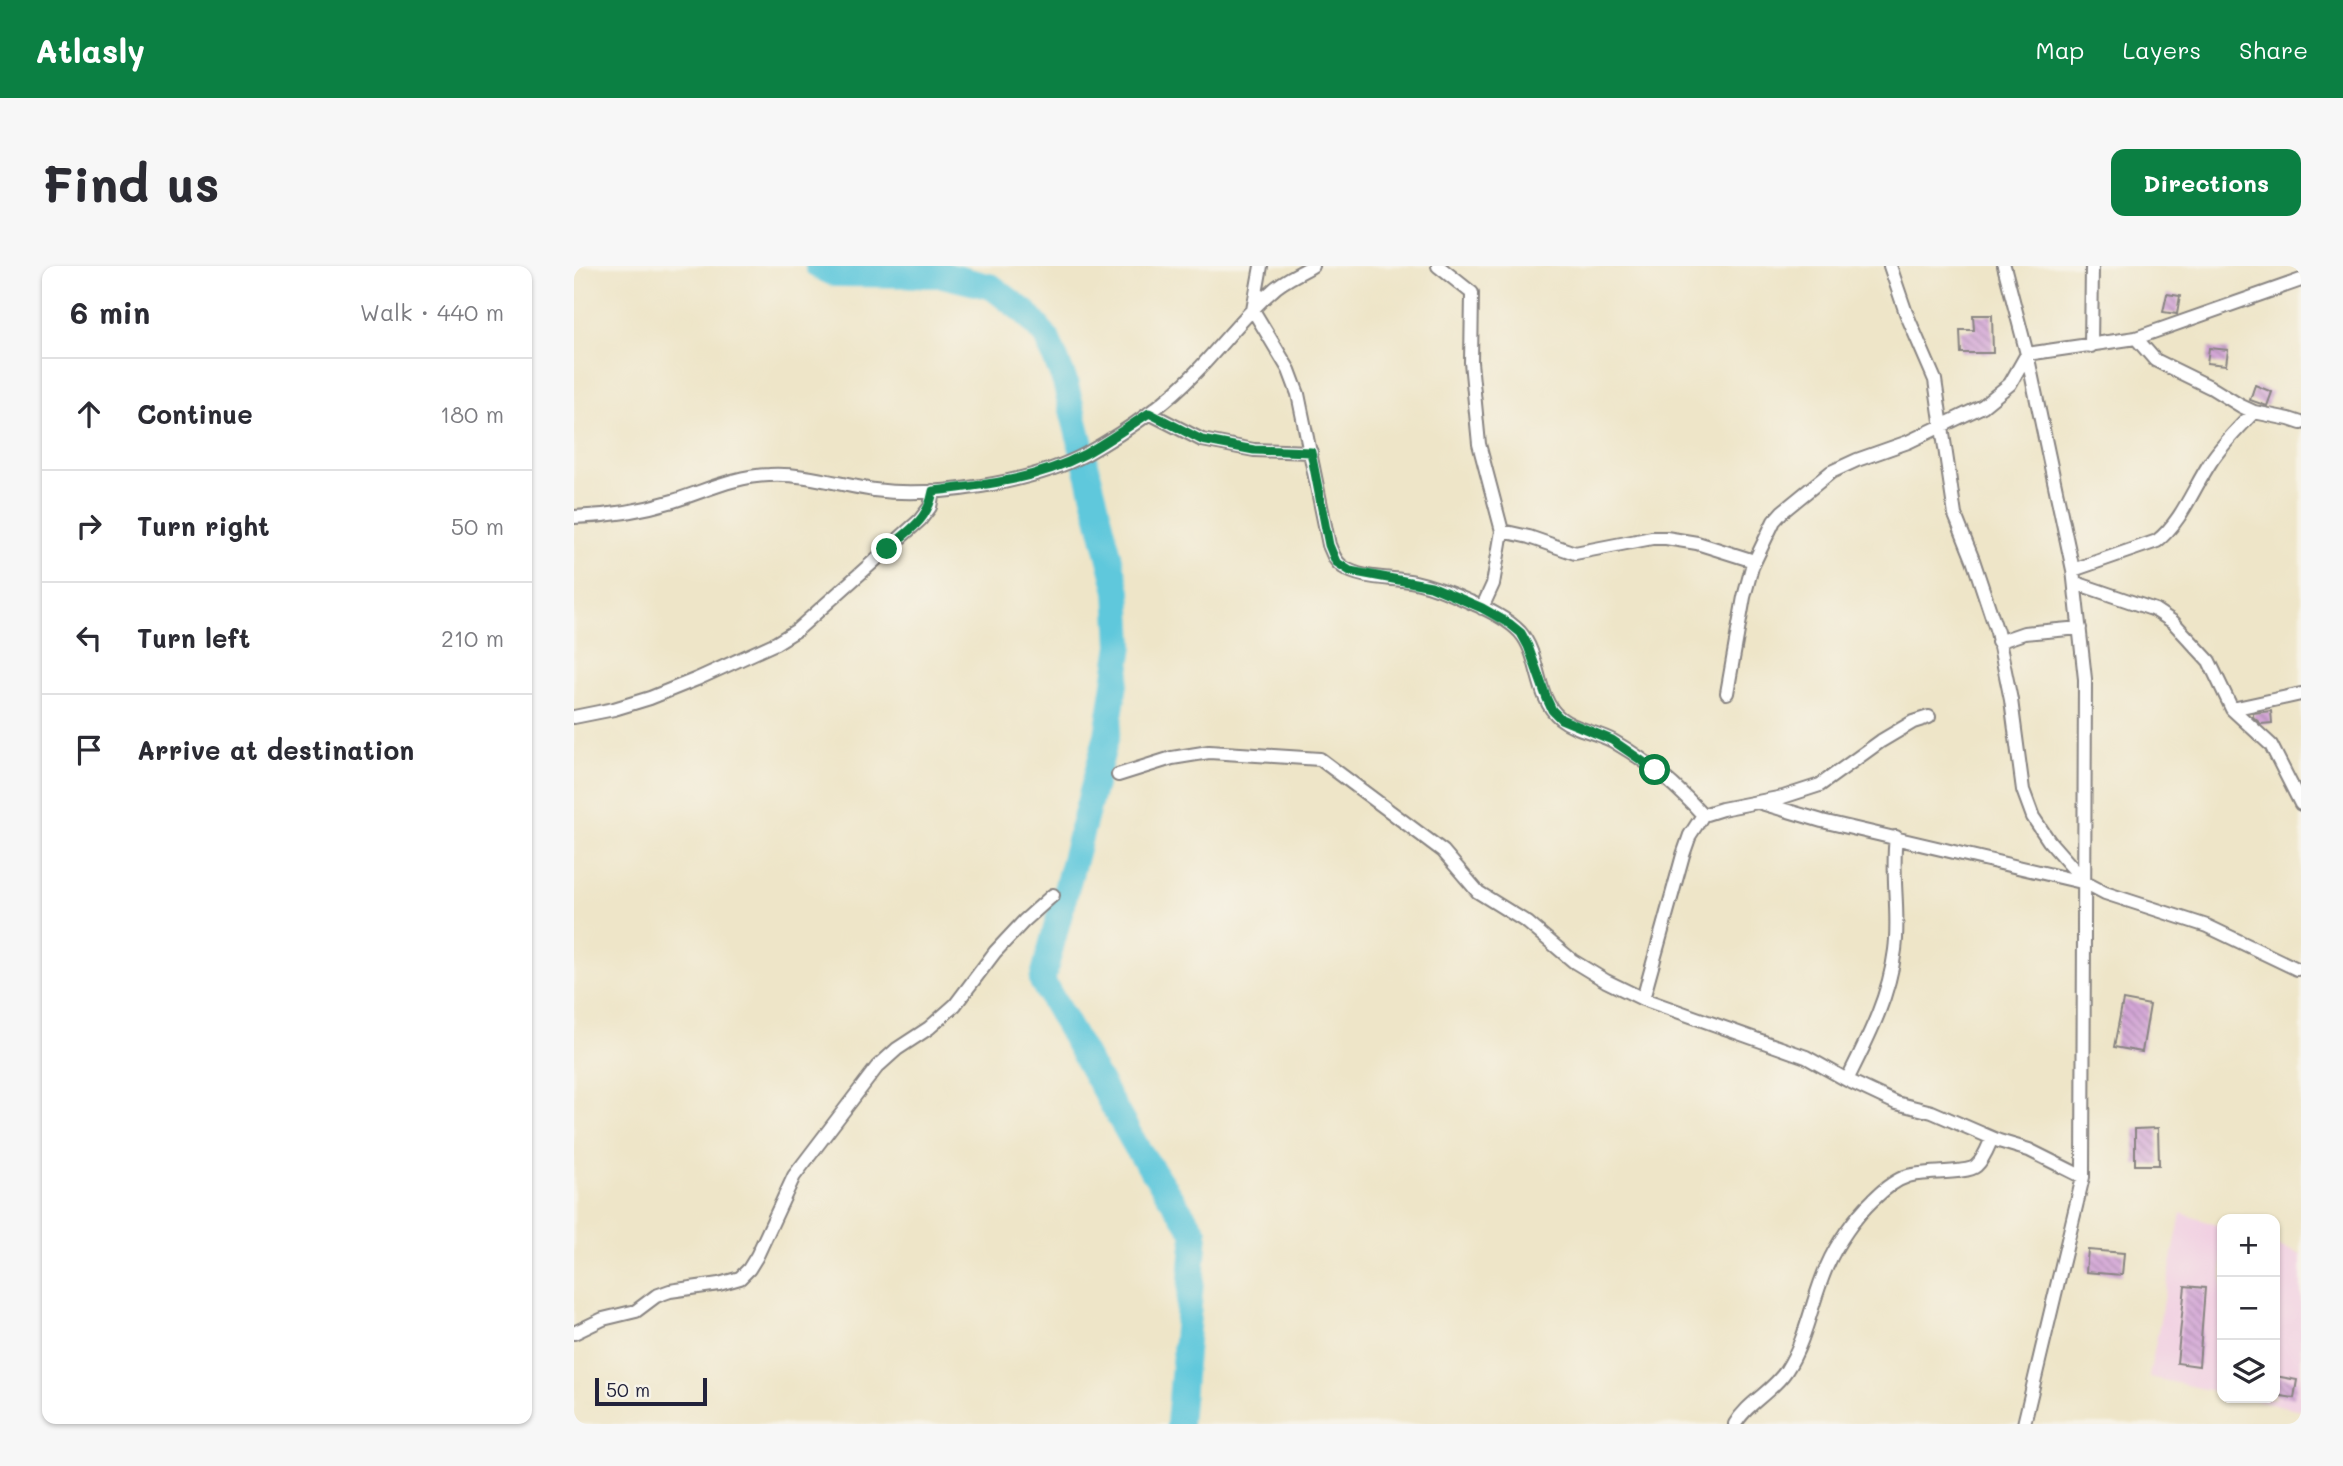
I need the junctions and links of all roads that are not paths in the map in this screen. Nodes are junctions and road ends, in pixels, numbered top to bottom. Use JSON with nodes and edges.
{"nodes":[{"id":1,"x":1261,"y":266,"type":"edge"},
{"id":2,"x":1312,"y":266,"type":"edge"},
{"id":3,"x":1438,"y":266,"type":"edge"},
{"id":4,"x":1890,"y":266,"type":"edge"},
{"id":5,"x":2004,"y":266,"type":"edge"},
{"id":6,"x":2092,"y":266,"type":"edge"},
{"id":7,"x":2301,"y":280,"type":"edge"},
{"id":8,"x":1253,"y":310,"type":"junction"},
{"id":9,"x":2136,"y":338,"type":"junction"},
{"id":10,"x":2091,"y":346,"type":"junction"},
{"id":11,"x":2027,"y":354,"type":"junction"},
{"id":12,"x":2255,"y":412,"type":"junction"},
{"id":13,"x":1149,"y":413,"type":"junction"},
{"id":14,"x":2301,"y":423,"type":"edge"},
{"id":15,"x":1941,"y":425,"type":"junction"},
{"id":16,"x":1311,"y":452,"type":"junction"},
{"id":17,"x":933,"y":491,"type":"junction"},
{"id":18,"x":574,"y":517,"type":"edge"},
{"id":19,"x":1502,"y":531,"type":"junction"},
{"id":20,"x":1754,"y":561,"type":"junction"},
{"id":21,"x":2075,"y":576,"type":"junction"},
{"id":22,"x":1482,"y":608,"type":"junction"},
{"id":23,"x":2080,"y":628,"type":"junction"},
{"id":24,"x":1998,"y":642,"type":"junction"},
{"id":25,"x":1727,"y":693,"type":"dead end"},
{"id":26,"x":2301,"y":694,"type":"edge"},
{"id":27,"x":2232,"y":709,"type":"junction"},
{"id":28,"x":574,"y":717,"type":"edge"},
{"id":29,"x":1929,"y":717,"type":"dead end"},
{"id":30,"x":1118,"y":775,"type":"dead end"},
{"id":31,"x":1758,"y":802,"type":"junction"},
{"id":32,"x":2301,"y":804,"type":"edge"},
{"id":33,"x":1703,"y":815,"type":"junction"},
{"id":34,"x":1896,"y":837,"type":"junction"},
{"id":35,"x":2085,"y":883,"type":"junction"},
{"id":36,"x":1053,"y":894,"type":"dead end"},
{"id":37,"x":2297,"y":969,"type":"dead end"},
{"id":38,"x":1643,"y":999,"type":"junction"},
{"id":39,"x":1847,"y":1080,"type":"junction"},
{"id":40,"x":1992,"y":1138,"type":"junction"},
{"id":41,"x":2083,"y":1177,"type":"junction"},
{"id":42,"x":574,"y":1333,"type":"edge"},
{"id":43,"x":1735,"y":1424,"type":"edge"},
{"id":44,"x":2024,"y":1424,"type":"edge"}],
"edges":[{"from":1,"to":8,"type":"street"},
{"from":2,"to":8,"type":"street"},
{"from":3,"to":19,"type":"street"},
{"from":4,"to":15,"type":"street"},
{"from":5,"to":11,"type":"street"},
{"from":6,"to":10,"type":"street"},
{"from":7,"to":9,"type":"street"},
{"from":8,"to":13,"type":"street"},
{"from":8,"to":16,"type":"street"},
{"from":9,"to":10,"type":"street"},
{"from":9,"to":12,"type":"street"},
{"from":10,"to":11,"type":"street"},
{"from":11,"to":15,"type":"street"},
{"from":11,"to":21,"type":"street"},
{"from":12,"to":14,"type":"street"},
{"from":12,"to":21,"type":"street"},
{"from":13,"to":16,"type":"street"},
{"from":13,"to":17,"type":"street"},
{"from":15,"to":20,"type":"street"},
{"from":15,"to":24,"type":"street"},
{"from":16,"to":22,"type":"street"},
{"from":17,"to":18,"type":"street"},
{"from":17,"to":28,"type":"street"},
{"from":19,"to":20,"type":"street"},
{"from":19,"to":22,"type":"street"},
{"from":20,"to":25,"type":"street"},
{"from":21,"to":23,"type":"street"},
{"from":21,"to":27,"type":"street"},
{"from":22,"to":33,"type":"street"},
{"from":23,"to":24,"type":"street"},
{"from":23,"to":35,"type":"street"},
{"from":24,"to":35,"type":"street"},
{"from":26,"to":27,"type":"street"},
{"from":27,"to":32,"type":"street"},
{"from":29,"to":31,"type":"street"},
{"from":30,"to":38,"type":"street"},
{"from":31,"to":33,"type":"street"},
{"from":31,"to":34,"type":"street"},
{"from":33,"to":38,"type":"street"},
{"from":34,"to":35,"type":"street"},
{"from":34,"to":39,"type":"street"},
{"from":35,"to":37,"type":"street"},
{"from":35,"to":41,"type":"street"},
{"from":36,"to":42,"type":"street"},
{"from":38,"to":39,"type":"street"},
{"from":39,"to":40,"type":"street"},
{"from":40,"to":41,"type":"street"},
{"from":40,"to":43,"type":"street"},
{"from":41,"to":44,"type":"street"}]}
